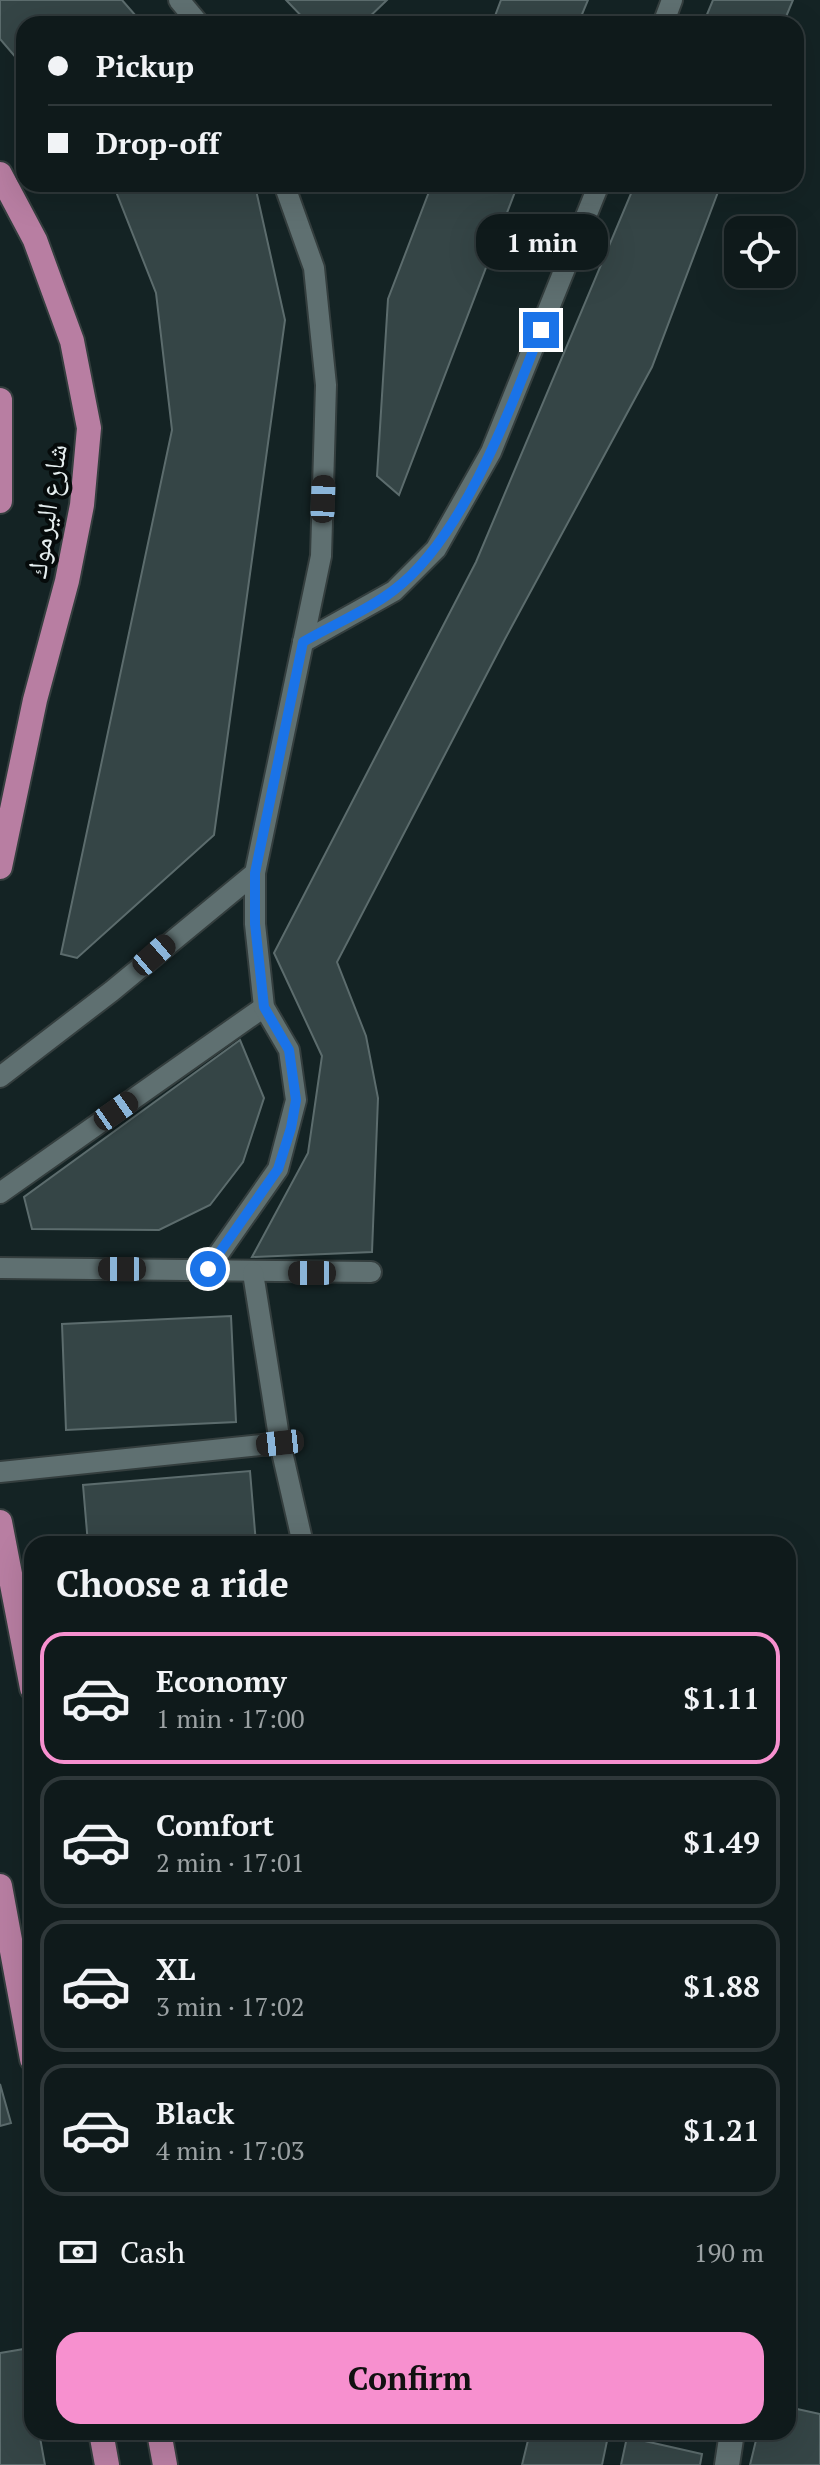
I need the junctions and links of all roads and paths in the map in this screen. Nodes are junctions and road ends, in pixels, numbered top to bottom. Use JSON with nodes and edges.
{"nodes":[{"id":1,"x":179,"y":0,"type":"edge"},
{"id":2,"x":192,"y":16,"type":"edge"},
{"id":3,"x":0,"y":174,"type":"edge"},
{"id":4,"x":287,"y":192,"type":"edge"},
{"id":5,"x":596,"y":192,"type":"edge"},
{"id":6,"x":0,"y":400,"type":"edge"},
{"id":7,"x":0,"y":501,"type":"edge"},
{"id":8,"x":303,"y":642,"type":"junction"},
{"id":9,"x":0,"y":867,"type":"edge"},
{"id":10,"x":255,"y":873,"type":"junction"},
{"id":11,"x":264,"y":1007,"type":"junction"},
{"id":12,"x":0,"y":1077,"type":"edge"},
{"id":13,"x":0,"y":1193,"type":"edge"},
{"id":14,"x":0,"y":1268,"type":"edge"},
{"id":15,"x":208,"y":1269,"type":"junction"},
{"id":16,"x":371,"y":1272,"type":"dead end"},
{"id":17,"x":253,"y":1273,"type":"junction"},
{"id":18,"x":280,"y":1443,"type":"junction"},
{"id":19,"x":0,"y":1472,"type":"edge"},
{"id":20,"x":0,"y":1522,"type":"edge"},
{"id":21,"x":301,"y":1536,"type":"edge"},
{"id":22,"x":24,"y":1605,"type":"edge"},
{"id":23,"x":0,"y":1886,"type":"edge"},
{"id":24,"x":24,"y":2016,"type":"edge"},
{"id":25,"x":102,"y":2440,"type":"edge"},
{"id":26,"x":160,"y":2440,"type":"edge"},
{"id":27,"x":731,"y":2440,"type":"edge"},
{"id":28,"x":107,"y":2465,"type":"edge"},
{"id":29,"x":165,"y":2465,"type":"edge"},
{"id":30,"x":727,"y":2465,"type":"edge"}],
"edges":[{"from":1,"to":2,"type":"lane"},
{"from":3,"to":9,"type":"highway","name":"شارع اليرموك"},
{"from":4,"to":8,"type":"lane"},
{"from":5,"to":8,"type":"lane"},
{"from":6,"to":7,"type":"highway","name":"شارع اليرموك"},
{"from":8,"to":10,"type":"lane"},
{"from":10,"to":11,"type":"lane"},
{"from":10,"to":12,"type":"lane"},
{"from":11,"to":13,"type":"lane"},
{"from":11,"to":15,"type":"lane"},
{"from":14,"to":15,"type":"lane"},
{"from":15,"to":17,"type":"lane"},
{"from":16,"to":17,"type":"lane"},
{"from":17,"to":18,"type":"lane"},
{"from":18,"to":19,"type":"lane"},
{"from":18,"to":21,"type":"lane"},
{"from":20,"to":22,"type":"highway"},
{"from":23,"to":24,"type":"highway"},
{"from":25,"to":28,"type":"highway"},
{"from":26,"to":29,"type":"highway"},
{"from":27,"to":30,"type":"street"}]}
